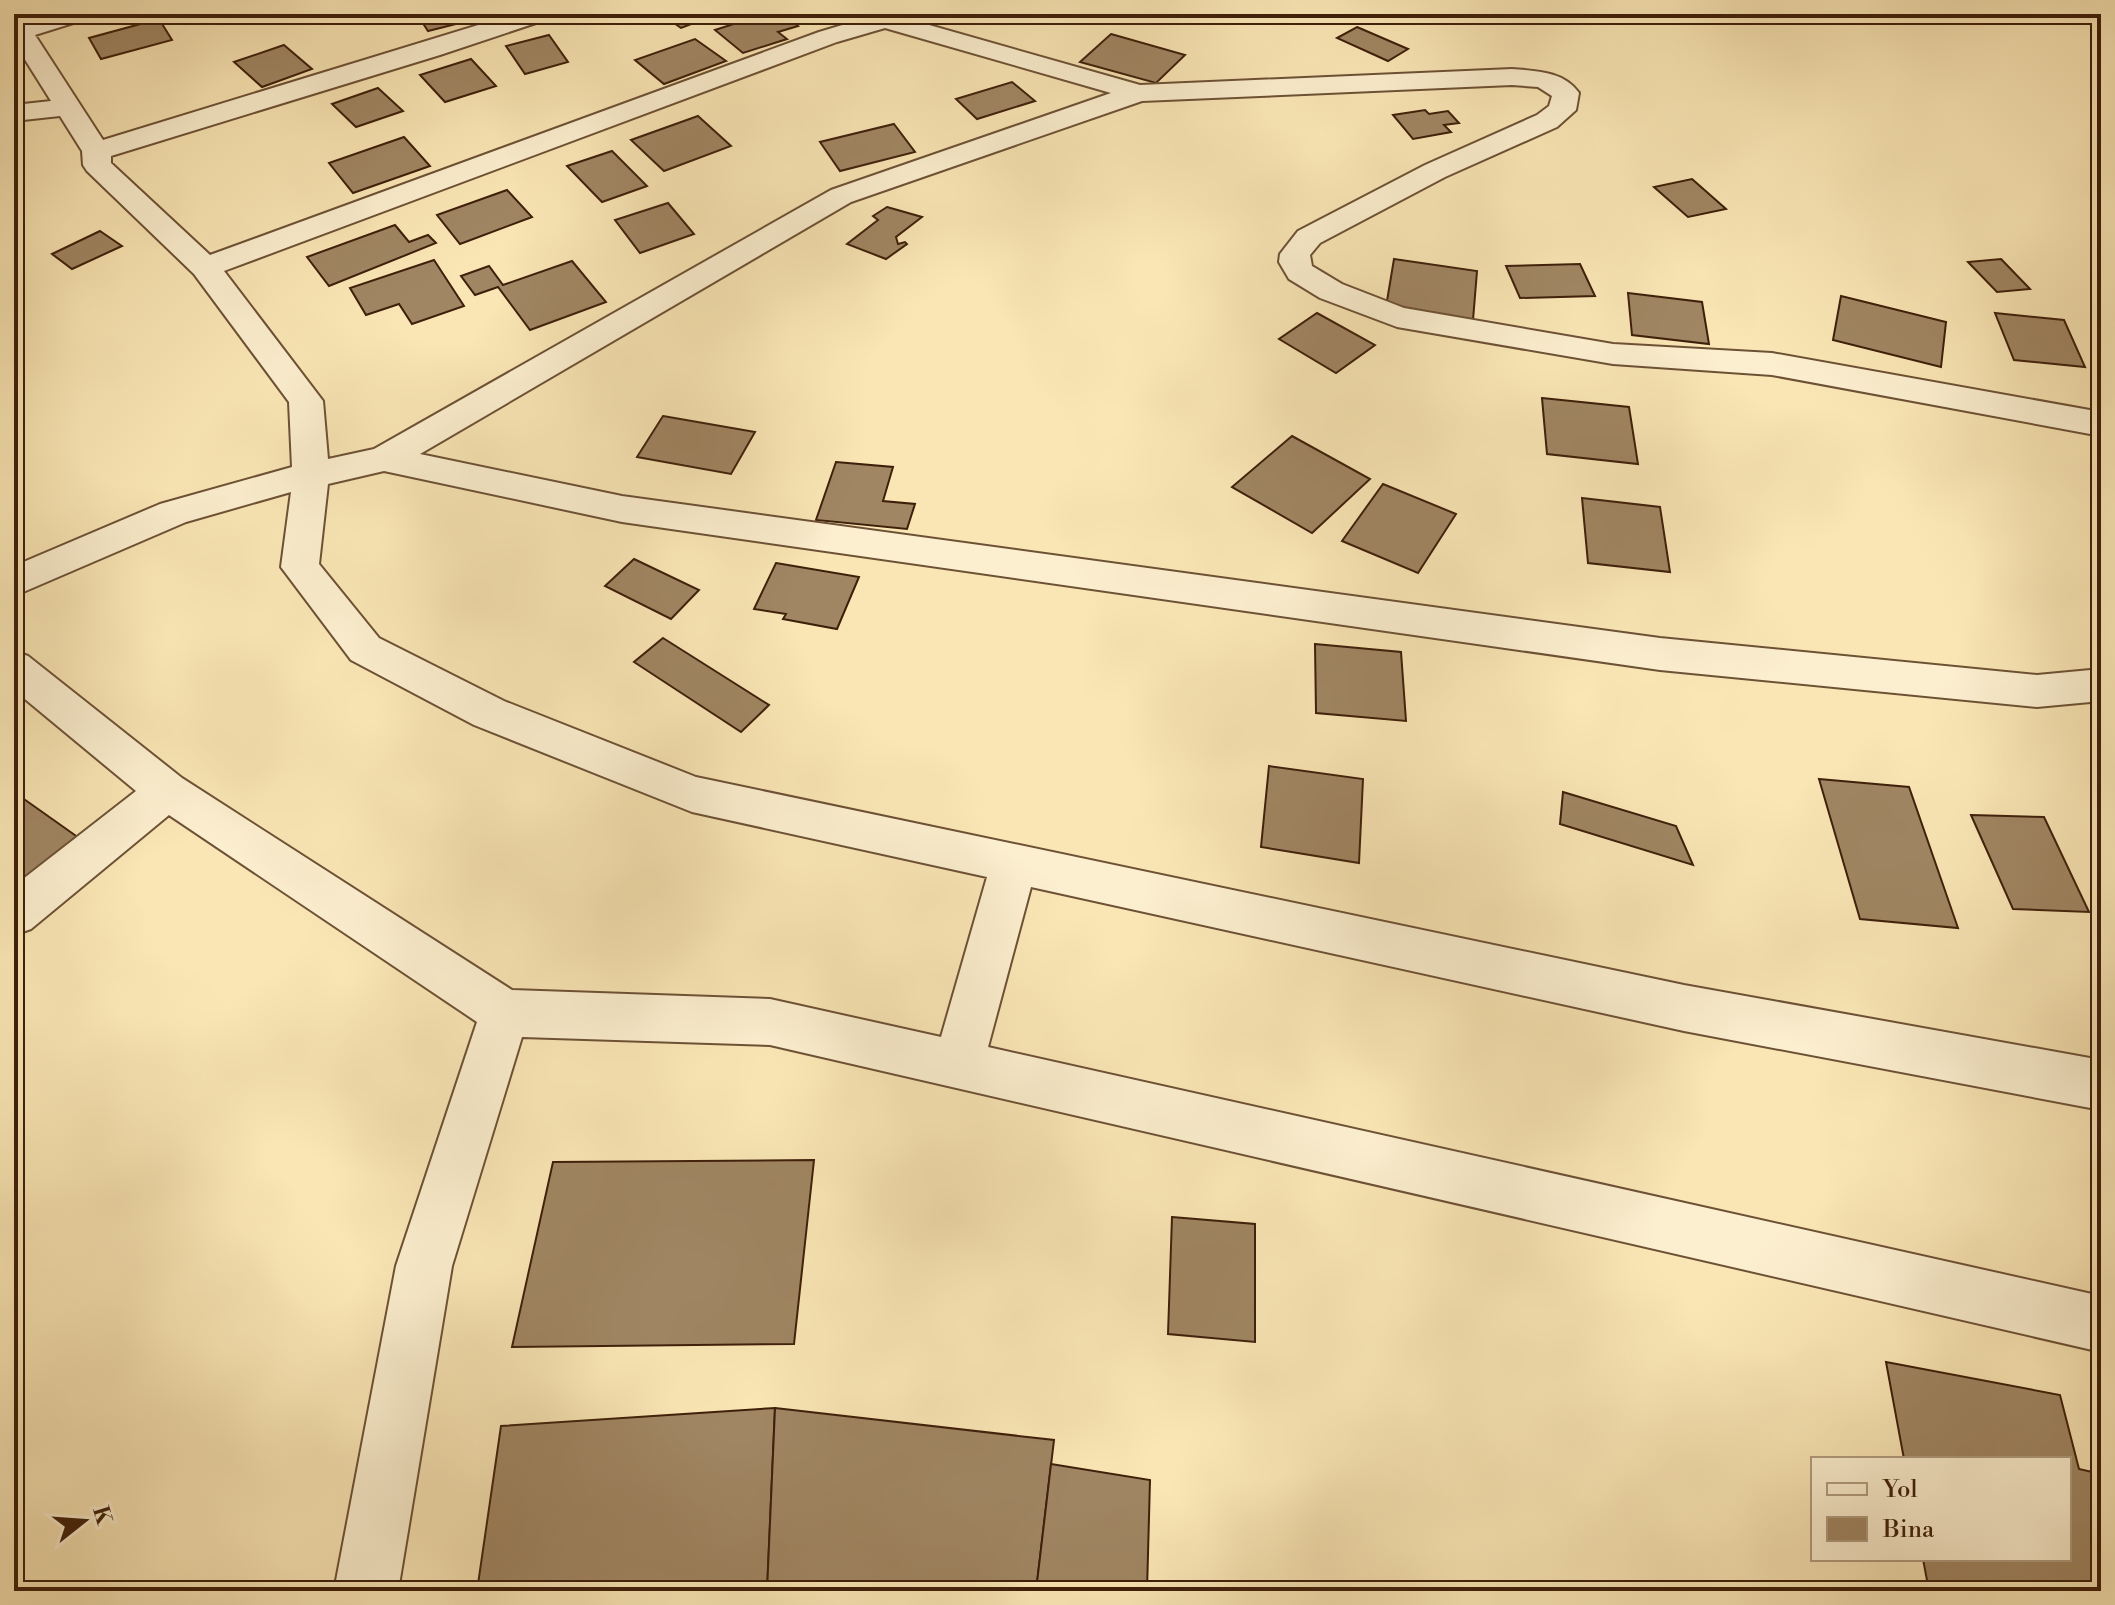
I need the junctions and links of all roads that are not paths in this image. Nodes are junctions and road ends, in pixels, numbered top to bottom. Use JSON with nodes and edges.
{"nodes":[{"id":1,"x":77,"y":14,"type":"edge"},
{"id":2,"x":539,"y":14,"type":"edge"},
{"id":3,"x":874,"y":17,"type":"edge"},
{"id":4,"x":1139,"y":93,"type":"junction"},
{"id":5,"x":68,"y":107,"type":"junction"},
{"id":6,"x":14,"y":113,"type":"edge"},
{"id":7,"x":96,"y":151,"type":"junction"},
{"id":8,"x":205,"y":267,"type":"junction"},
{"id":9,"x":2101,"y":424,"type":"edge"},
{"id":10,"x":384,"y":459,"type":"junction"},
{"id":11,"x":311,"y":477,"type":"junction"},
{"id":12,"x":14,"y":582,"type":"edge"},
{"id":13,"x":14,"y":667,"type":"edge"},
{"id":14,"x":2101,"y":685,"type":"edge"},
{"id":15,"x":167,"y":791,"type":"junction"},
{"id":16,"x":1014,"y":864,"type":"junction"},
{"id":17,"x":14,"y":914,"type":"edge"},
{"id":18,"x":505,"y":1013,"type":"junction"},
{"id":19,"x":958,"y":1064,"type":"junction"},
{"id":20,"x":2101,"y":1085,"type":"edge"},
{"id":21,"x":2101,"y":1324,"type":"edge"},
{"id":22,"x":366,"y":1591,"type":"edge"}],
"edges":[{"from":1,"to":5,"type":"street"},
{"from":2,"to":7,"type":"street"},
{"from":3,"to":4,"type":"street"},
{"from":3,"to":8,"type":"street"},
{"from":4,"to":9,"type":"street"},
{"from":4,"to":10,"type":"street"},
{"from":5,"to":6,"type":"street"},
{"from":5,"to":7,"type":"street"},
{"from":7,"to":8,"type":"street"},
{"from":8,"to":11,"type":"street"},
{"from":10,"to":11,"type":"street"},
{"from":10,"to":14,"type":"street"},
{"from":11,"to":12,"type":"street"},
{"from":11,"to":16,"type":"street"},
{"from":13,"to":15,"type":"street"},
{"from":15,"to":17,"type":"street"},
{"from":15,"to":18,"type":"street"},
{"from":16,"to":19,"type":"street"},
{"from":16,"to":20,"type":"street"},
{"from":18,"to":19,"type":"street"},
{"from":18,"to":22,"type":"street"},
{"from":19,"to":21,"type":"street"}]}
